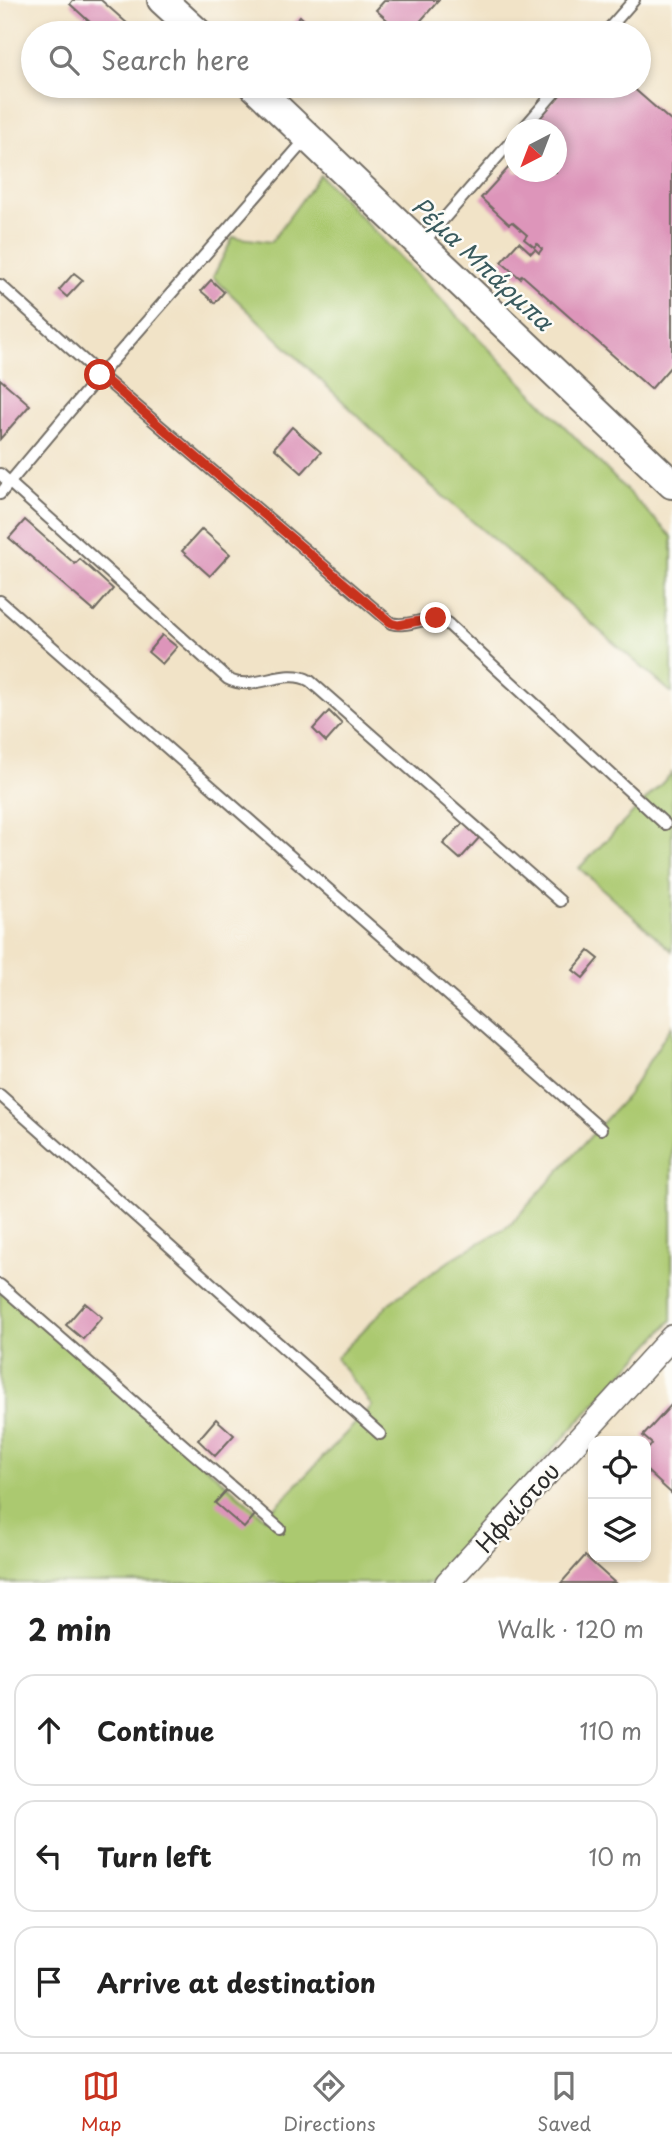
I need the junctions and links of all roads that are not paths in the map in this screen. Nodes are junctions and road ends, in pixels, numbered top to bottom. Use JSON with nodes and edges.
{"nodes":[{"id":1,"x":162,"y":0,"type":"edge"},
{"id":2,"x":634,"y":0,"type":"edge"},
{"id":3,"x":185,"y":21,"type":"edge"},
{"id":4,"x":616,"y":21,"type":"edge"},
{"id":5,"x":267,"y":98,"type":"edge"},
{"id":6,"x":550,"y":98,"type":"edge"},
{"id":7,"x":532,"y":119,"type":"edge"},
{"id":8,"x":308,"y":137,"type":"junction"},
{"id":9,"x":504,"y":150,"type":"edge"},
{"id":10,"x":422,"y":244,"type":"junction"},
{"id":11,"x":0,"y":285,"type":"edge"},
{"id":12,"x":100,"y":375,"type":"junction"},
{"id":13,"x":668,"y":471,"type":"edge"},
{"id":14,"x":0,"y":474,"type":"edge"},
{"id":15,"x":10,"y":482,"type":"junction"},
{"id":16,"x":0,"y":494,"type":"edge"},
{"id":17,"x":0,"y":601,"type":"edge"},
{"id":18,"x":665,"y":824,"type":"dead end"},
{"id":19,"x":560,"y":901,"type":"dead end"},
{"id":20,"x":0,"y":1095,"type":"edge"},
{"id":21,"x":601,"y":1129,"type":"dead end"},
{"id":22,"x":0,"y":1285,"type":"edge"},
{"id":23,"x":672,"y":1337,"type":"edge"},
{"id":24,"x":380,"y":1434,"type":"dead end"},
{"id":25,"x":280,"y":1529,"type":"dead end"},
{"id":26,"x":447,"y":1583,"type":"edge"}],
"edges":[{"from":1,"to":3,"type":"street"},
{"from":2,"to":4,"type":"lane"},
{"from":5,"to":8,"type":"street"},
{"from":6,"to":7,"type":"lane"},
{"from":8,"to":10,"type":"street"},
{"from":8,"to":12,"type":"lane"},
{"from":9,"to":10,"type":"lane"},
{"from":10,"to":13,"type":"street"},
{"from":11,"to":12,"type":"lane"},
{"from":12,"to":15,"type":"lane"},
{"from":12,"to":18,"type":"lane"},
{"from":14,"to":15,"type":"lane"},
{"from":15,"to":16,"type":"lane"},
{"from":15,"to":19,"type":"lane"},
{"from":17,"to":21,"type":"lane"},
{"from":20,"to":24,"type":"lane"},
{"from":22,"to":25,"type":"lane"},
{"from":23,"to":26,"type":"street","name":"Ηφαίστου"}]}
